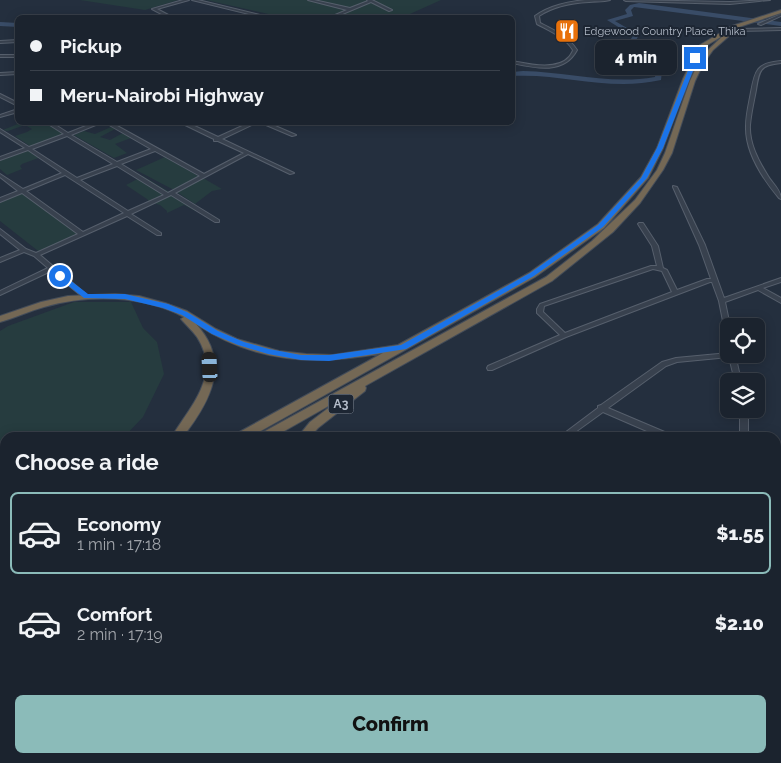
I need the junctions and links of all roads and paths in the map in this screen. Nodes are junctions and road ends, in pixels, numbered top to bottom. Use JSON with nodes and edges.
{"nodes":[{"id":1,"x":187,"y":0,"type":"edge"},
{"id":2,"x":194,"y":0,"type":"edge"},
{"id":3,"x":310,"y":0,"type":"edge"},
{"id":4,"x":608,"y":0,"type":"edge"},
{"id":5,"x":626,"y":0,"type":"edge"},
{"id":6,"x":768,"y":0,"type":"edge"},
{"id":7,"x":370,"y":1,"type":"edge"},
{"id":8,"x":350,"y":9,"type":"junction"},
{"id":9,"x":390,"y":10,"type":"dead end"},
{"id":10,"x":780,"y":13,"type":"edge"},
{"id":11,"x":167,"y":15,"type":"edge"},
{"id":12,"x":258,"y":15,"type":"edge"},
{"id":13,"x":336,"y":15,"type":"edge"},
{"id":14,"x":754,"y":22,"type":"junction"},
{"id":15,"x":769,"y":29,"type":"junction"},
{"id":16,"x":781,"y":29,"type":"edge"},
{"id":17,"x":737,"y":30,"type":"junction"},
{"id":18,"x":15,"y":40,"type":"edge"},
{"id":19,"x":0,"y":42,"type":"edge"},
{"id":20,"x":0,"y":56,"type":"edge"},
{"id":21,"x":15,"y":56,"type":"edge"},
{"id":22,"x":515,"y":62,"type":"edge"},
{"id":23,"x":781,"y":62,"type":"edge"},
{"id":24,"x":15,"y":73,"type":"edge"},
{"id":25,"x":0,"y":74,"type":"edge"},
{"id":26,"x":0,"y":95,"type":"edge"},
{"id":27,"x":15,"y":103,"type":"edge"},
{"id":28,"x":15,"y":111,"type":"edge"},
{"id":29,"x":0,"y":116,"type":"edge"},
{"id":30,"x":52,"y":125,"type":"edge"},
{"id":31,"x":93,"y":125,"type":"edge"},
{"id":32,"x":111,"y":125,"type":"edge"},
{"id":33,"x":188,"y":125,"type":"edge"},
{"id":34,"x":249,"y":125,"type":"edge"},
{"id":35,"x":268,"y":125,"type":"edge"},
{"id":36,"x":0,"y":130,"type":"edge"},
{"id":37,"x":68,"y":135,"type":"junction"},
{"id":38,"x":294,"y":136,"type":"dead end"},
{"id":39,"x":216,"y":140,"type":"junction"},
{"id":40,"x":30,"y":149,"type":"junction"},
{"id":41,"x":155,"y":149,"type":"junction"},
{"id":42,"x":246,"y":153,"type":"junction"},
{"id":43,"x":0,"y":159,"type":"edge"},
{"id":44,"x":118,"y":165,"type":"junction"},
{"id":45,"x":65,"y":173,"type":"junction"},
{"id":46,"x":292,"y":173,"type":"dead end"},
{"id":47,"x":0,"y":175,"type":"edge"},
{"id":48,"x":204,"y":176,"type":"junction"},
{"id":49,"x":77,"y":180,"type":"junction"},
{"id":50,"x":675,"y":186,"type":"dead end"},
{"id":51,"x":22,"y":190,"type":"junction"},
{"id":52,"x":170,"y":194,"type":"junction"},
{"id":53,"x":781,"y":197,"type":"edge"},
{"id":54,"x":0,"y":200,"type":"edge"},
{"id":55,"x":127,"y":213,"type":"junction"},
{"id":56,"x":217,"y":221,"type":"dead end"},
{"id":57,"x":641,"y":224,"type":"dead end"},
{"id":58,"x":0,"y":231,"type":"edge"},
{"id":59,"x":82,"y":234,"type":"junction"},
{"id":60,"x":159,"y":234,"type":"dead end"},
{"id":61,"x":24,"y":250,"type":"junction"},
{"id":62,"x":36,"y":255,"type":"junction"},
{"id":63,"x":0,"y":260,"type":"edge"},
{"id":64,"x":660,"y":268,"type":"junction"},
{"id":65,"x":50,"y":269,"type":"junction"},
{"id":66,"x":715,"y":280,"type":"junction"},
{"id":67,"x":781,"y":280,"type":"edge"},
{"id":68,"x":758,"y":288,"type":"junction"},
{"id":69,"x":0,"y":293,"type":"edge"},
{"id":70,"x":676,"y":293,"type":"junction"},
{"id":71,"x":86,"y":297,"type":"junction"},
{"id":72,"x":722,"y":301,"type":"junction"},
{"id":73,"x":781,"y":301,"type":"edge"},
{"id":74,"x":165,"y":306,"type":"junction"},
{"id":75,"x":725,"y":318,"type":"edge"},
{"id":76,"x":0,"y":319,"type":"edge"},
{"id":77,"x":564,"y":336,"type":"junction"},
{"id":78,"x":403,"y":347,"type":"junction"},
{"id":79,"x":720,"y":356,"type":"edge"},
{"id":80,"x":490,"y":368,"type":"dead end"},
{"id":81,"x":382,"y":372,"type":"junction"},
{"id":82,"x":601,"y":408,"type":"junction"},
{"id":83,"x":744,"y":418,"type":"edge"},
{"id":84,"x":180,"y":432,"type":"edge"},
{"id":85,"x":249,"y":432,"type":"edge"},
{"id":86,"x":273,"y":432,"type":"edge"},
{"id":87,"x":308,"y":432,"type":"edge"},
{"id":88,"x":569,"y":432,"type":"edge"},
{"id":89,"x":657,"y":432,"type":"edge"},
{"id":90,"x":744,"y":432,"type":"edge"}],
"edges":[{"from":1,"to":11,"type":"street"},
{"from":2,"to":12,"type":"street"},
{"from":3,"to":8,"type":"street"},
{"from":4,"to":22,"type":"street"},
{"from":5,"to":6,"type":"street"},
{"from":7,"to":8,"type":"street"},
{"from":7,"to":9,"type":"street"},
{"from":8,"to":13,"type":"street"},
{"from":10,"to":14,"type":"highway"},
{"from":10,"to":14,"type":"street"},
{"from":14,"to":15,"type":"street"},
{"from":14,"to":17,"type":"highway"},
{"from":14,"to":78,"type":"highway"},
{"from":15,"to":16,"type":"street"},
{"from":15,"to":17,"type":"street"},
{"from":17,"to":81,"type":"highway"},
{"from":18,"to":19,"type":"street"},
{"from":20,"to":21,"type":"street"},
{"from":23,"to":53,"type":"street"},
{"from":24,"to":25,"type":"street"},
{"from":26,"to":27,"type":"street"},
{"from":28,"to":29,"type":"street"},
{"from":30,"to":37,"type":"street"},
{"from":31,"to":37,"type":"street"},
{"from":32,"to":41,"type":"street"},
{"from":33,"to":39,"type":"street"},
{"from":34,"to":39,"type":"street"},
{"from":35,"to":38,"type":"street"},
{"from":36,"to":40,"type":"street"},
{"from":37,"to":40,"type":"street"},
{"from":37,"to":44,"type":"street"},
{"from":39,"to":42,"type":"street"},
{"from":40,"to":43,"type":"street"},
{"from":40,"to":45,"type":"street"},
{"from":41,"to":44,"type":"street"},
{"from":41,"to":48,"type":"street"},
{"from":42,"to":46,"type":"street"},
{"from":42,"to":48,"type":"street"},
{"from":44,"to":49,"type":"street"},
{"from":44,"to":52,"type":"street"},
{"from":45,"to":49,"type":"street"},
{"from":45,"to":51,"type":"street"},
{"from":47,"to":51,"type":"street"},
{"from":48,"to":52,"type":"street"},
{"from":49,"to":55,"type":"street"},
{"from":50,"to":66,"type":"street"},
{"from":51,"to":54,"type":"street"},
{"from":51,"to":59,"type":"street"},
{"from":52,"to":55,"type":"street"},
{"from":52,"to":56,"type":"street"},
{"from":55,"to":59,"type":"street"},
{"from":55,"to":60,"type":"street"},
{"from":57,"to":64,"type":"street"},
{"from":58,"to":61,"type":"street"},
{"from":59,"to":62,"type":"street"},
{"from":61,"to":62,"type":"street"},
{"from":61,"to":63,"type":"street"},
{"from":62,"to":65,"type":"street"},
{"from":64,"to":70,"type":"street"},
{"from":64,"to":77,"type":"street"},
{"from":65,"to":69,"type":"street"},
{"from":65,"to":71,"type":"street"},
{"from":66,"to":70,"type":"street"},
{"from":66,"to":72,"type":"street"},
{"from":67,"to":68,"type":"street"},
{"from":68,"to":72,"type":"street"},
{"from":68,"to":73,"type":"street"},
{"from":70,"to":77,"type":"street"},
{"from":71,"to":74,"type":"highway"},
{"from":71,"to":76,"type":"highway"},
{"from":72,"to":75,"type":"street"},
{"from":74,"to":78,"type":"highway"},
{"from":74,"to":84,"type":"highway"},
{"from":77,"to":80,"type":"street"},
{"from":78,"to":85,"type":"highway"},
{"from":79,"to":82,"type":"street"},
{"from":81,"to":86,"type":"highway"},
{"from":81,"to":87,"type":"highway","number":"A3"},
{"from":82,"to":88,"type":"street"},
{"from":82,"to":89,"type":"street"},
{"from":83,"to":90,"type":"street"}]}
